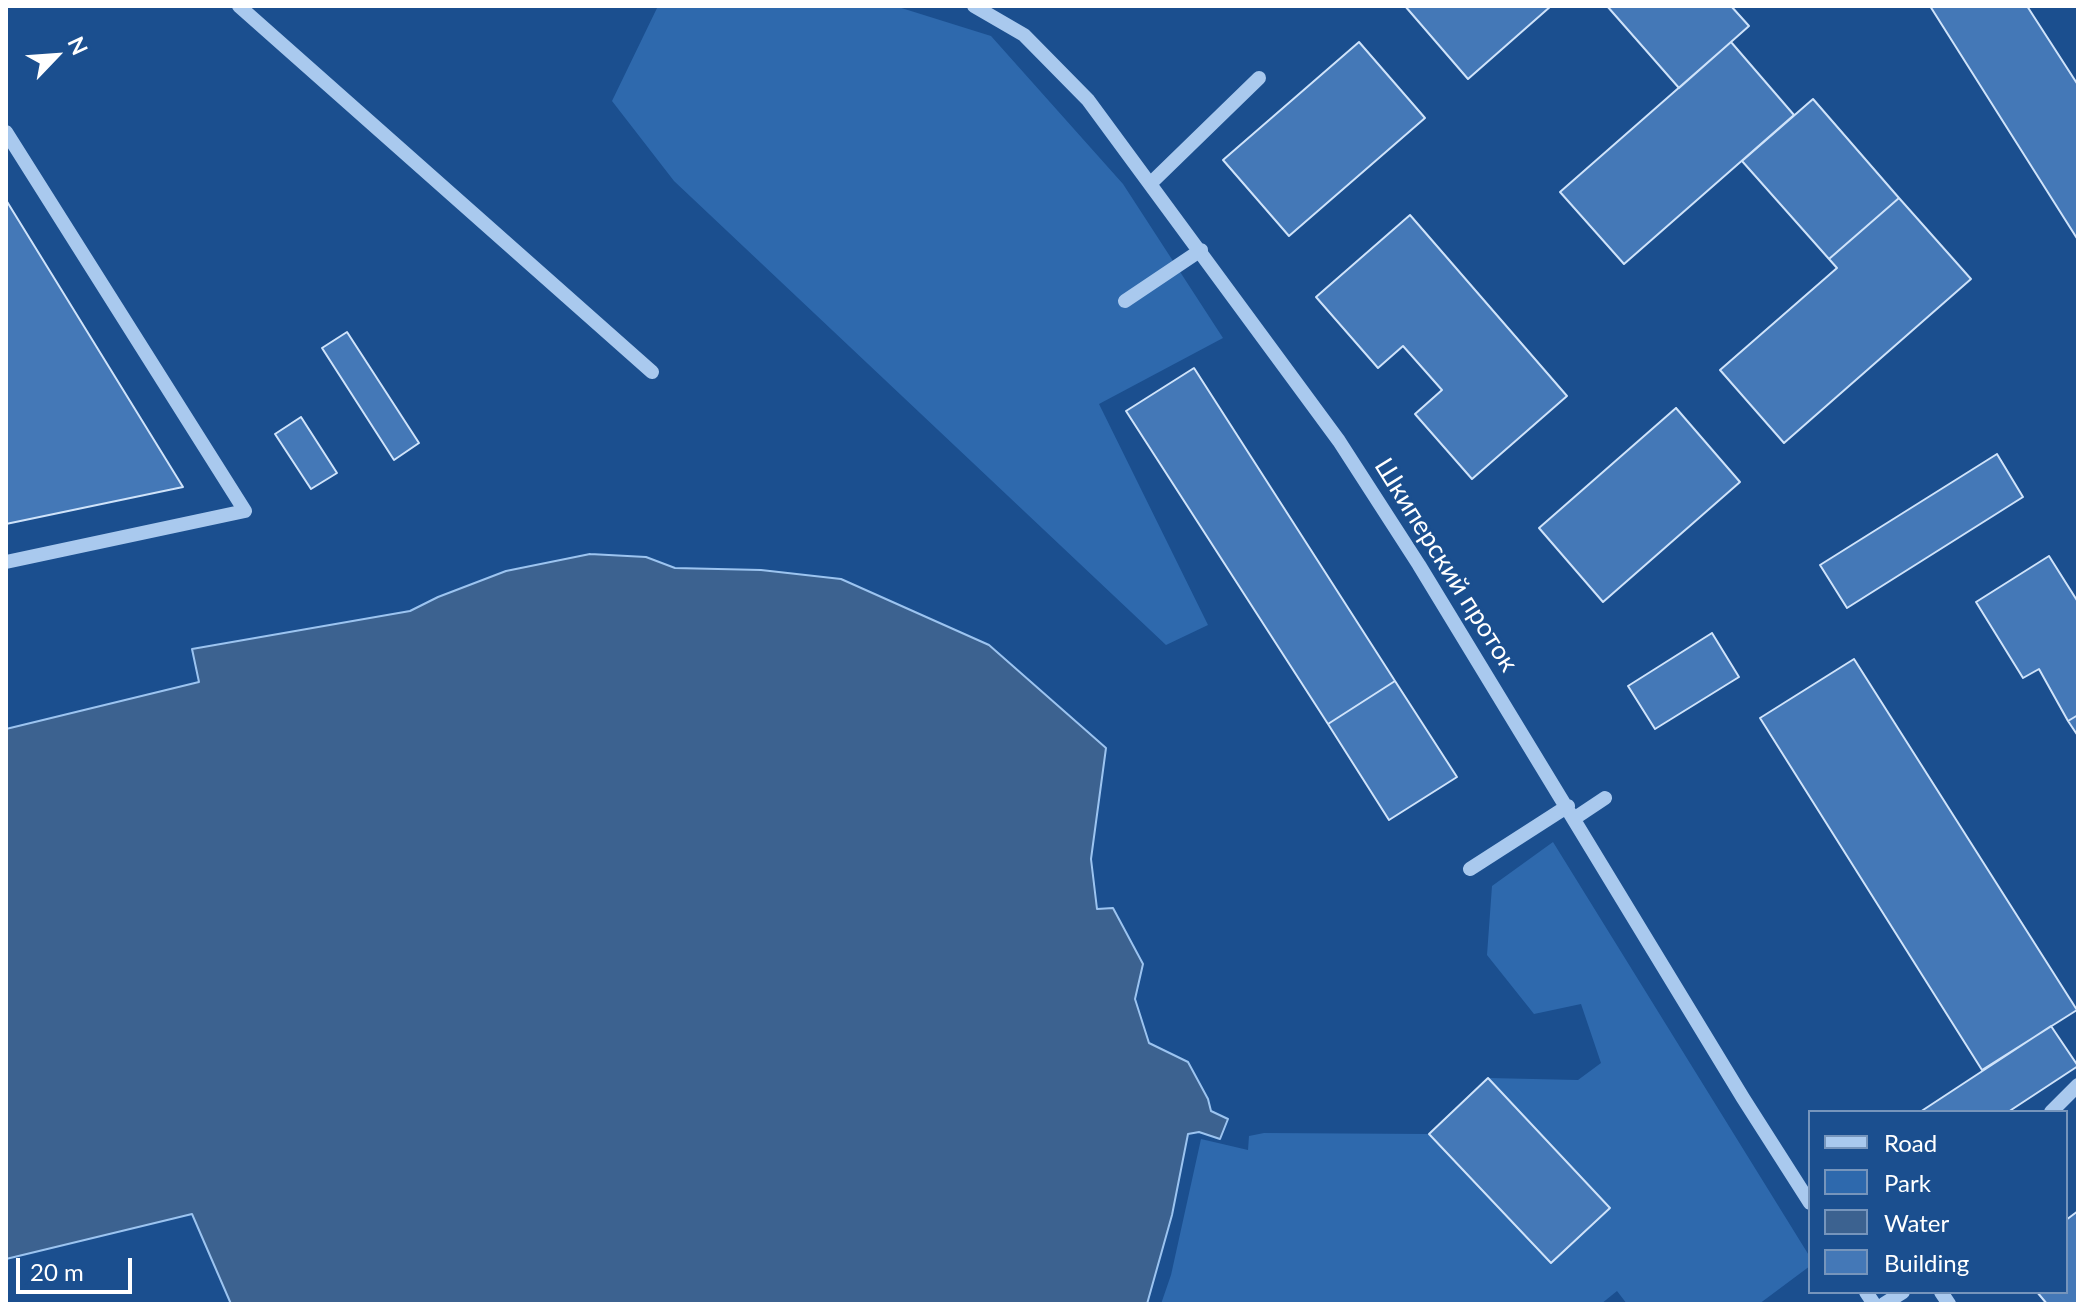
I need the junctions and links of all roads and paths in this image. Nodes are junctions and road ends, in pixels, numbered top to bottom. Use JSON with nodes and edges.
{"nodes":[{"id":1,"x":239,"y":6,"type":"edge"},
{"id":2,"x":974,"y":6,"type":"edge"},
{"id":3,"x":1259,"y":78,"type":"dead end"},
{"id":4,"x":6,"y":132,"type":"edge"},
{"id":5,"x":1151,"y":183,"type":"junction"},
{"id":6,"x":1201,"y":250,"type":"junction"},
{"id":7,"x":1125,"y":301,"type":"dead end"},
{"id":8,"x":652,"y":372,"type":"dead end"},
{"id":9,"x":6,"y":562,"type":"edge"},
{"id":10,"x":1605,"y":798,"type":"dead end"},
{"id":11,"x":1572,"y":812,"type":"junction"},
{"id":12,"x":1470,"y":869,"type":"dead end"},
{"id":13,"x":2078,"y":1085,"type":"edge"},
{"id":14,"x":2053,"y":1110,"type":"edge"},
{"id":15,"x":1808,"y":1200,"type":"edge"}],
"edges":[{"from":1,"to":8,"type":"street"},
{"from":2,"to":5,"type":"street","name":"Шкиперский проток"},
{"from":3,"to":5,"type":"street"},
{"from":4,"to":9,"type":"street"},
{"from":5,"to":6,"type":"street","name":"Шкиперский проток"},
{"from":6,"to":7,"type":"street"},
{"from":6,"to":11,"type":"street","name":"Шкиперский проток"},
{"from":10,"to":11,"type":"street"},
{"from":11,"to":12,"type":"street"},
{"from":11,"to":15,"type":"street","name":"Шкиперский проток"},
{"from":13,"to":14,"type":"street"}]}
